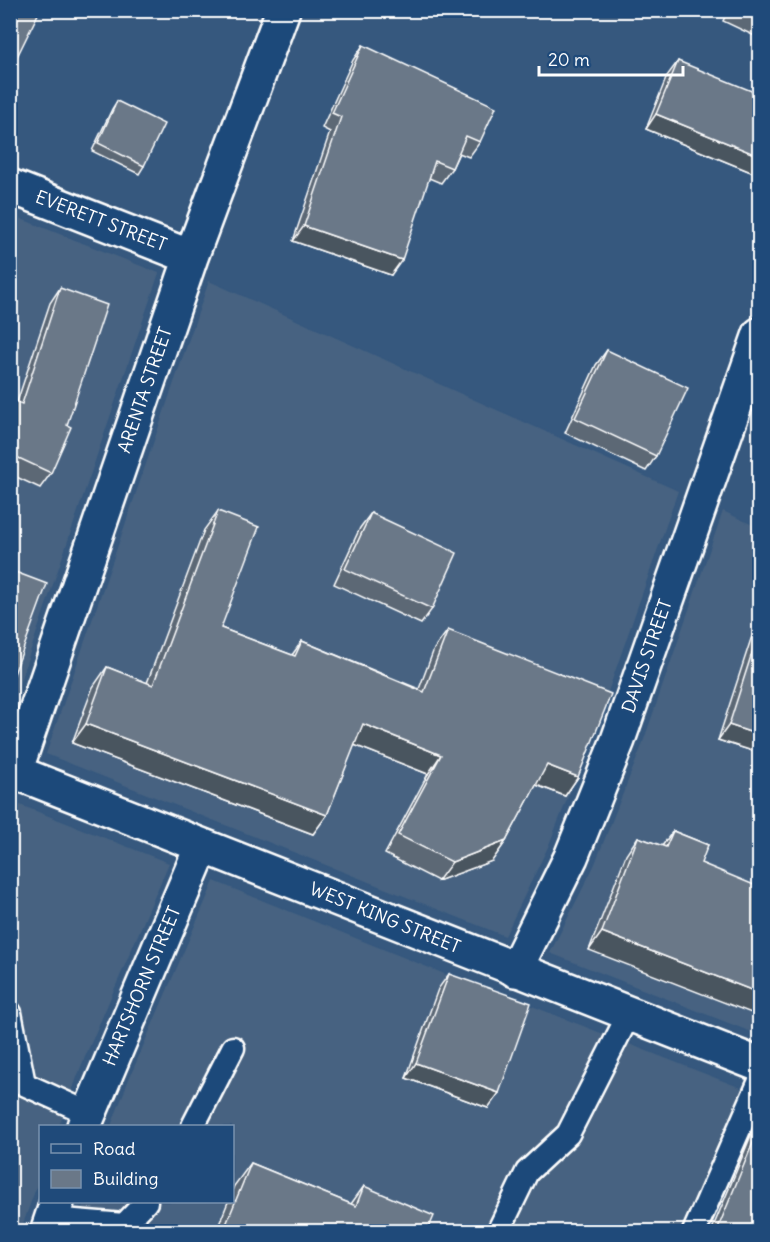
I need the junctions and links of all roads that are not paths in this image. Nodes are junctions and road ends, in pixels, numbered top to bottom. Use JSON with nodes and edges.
{"nodes":[{"id":1,"x":283,"y":10,"type":"edge"},
{"id":2,"x":10,"y":186,"type":"edge"},
{"id":3,"x":191,"y":257,"type":"junction"},
{"id":4,"x":759,"y":334,"type":"edge"},
{"id":5,"x":13,"y":771,"type":"edge"},
{"id":6,"x":202,"y":846,"type":"junction"},
{"id":7,"x":515,"y":970,"type":"junction"},
{"id":8,"x":10,"y":1013,"type":"edge"},
{"id":9,"x":629,"y":1014,"type":"junction"},
{"id":10,"x":233,"y":1048,"type":"dead end"},
{"id":11,"x":759,"y":1065,"type":"edge"},
{"id":12,"x":759,"y":1081,"type":"edge"},
{"id":13,"x":86,"y":1120,"type":"edge"},
{"id":14,"x":194,"y":1125,"type":"edge"},
{"id":15,"x":145,"y":1203,"type":"edge"},
{"id":16,"x":52,"y":1217,"type":"edge"},
{"id":17,"x":125,"y":1228,"type":"edge"},
{"id":18,"x":498,"y":1232,"type":"edge"},
{"id":19,"x":694,"y":1232,"type":"edge"}],
"edges":[{"from":1,"to":3,"type":"street","name":"ARENTA STREET"},
{"from":2,"to":3,"type":"street","name":"EVERETT STREET"},
{"from":3,"to":5,"type":"street","name":"ARENTA STREET"},
{"from":4,"to":7,"type":"street","name":"DAVIS STREET"},
{"from":5,"to":6,"type":"street","name":"WEST KING STREET"},
{"from":6,"to":7,"type":"street","name":"WEST KING STREET"},
{"from":6,"to":13,"type":"street","name":"HARTSHORN STREET"},
{"from":7,"to":9,"type":"street","name":"WEST KING STREET"},
{"from":8,"to":13,"type":"lane"},
{"from":9,"to":11,"type":"street","name":"WEST KING STREET"},
{"from":9,"to":18,"type":"lane"},
{"from":10,"to":14,"type":"lane"},
{"from":12,"to":19,"type":"lane"},
{"from":15,"to":17,"type":"lane"},
{"from":16,"to":17,"type":"lane"}]}
